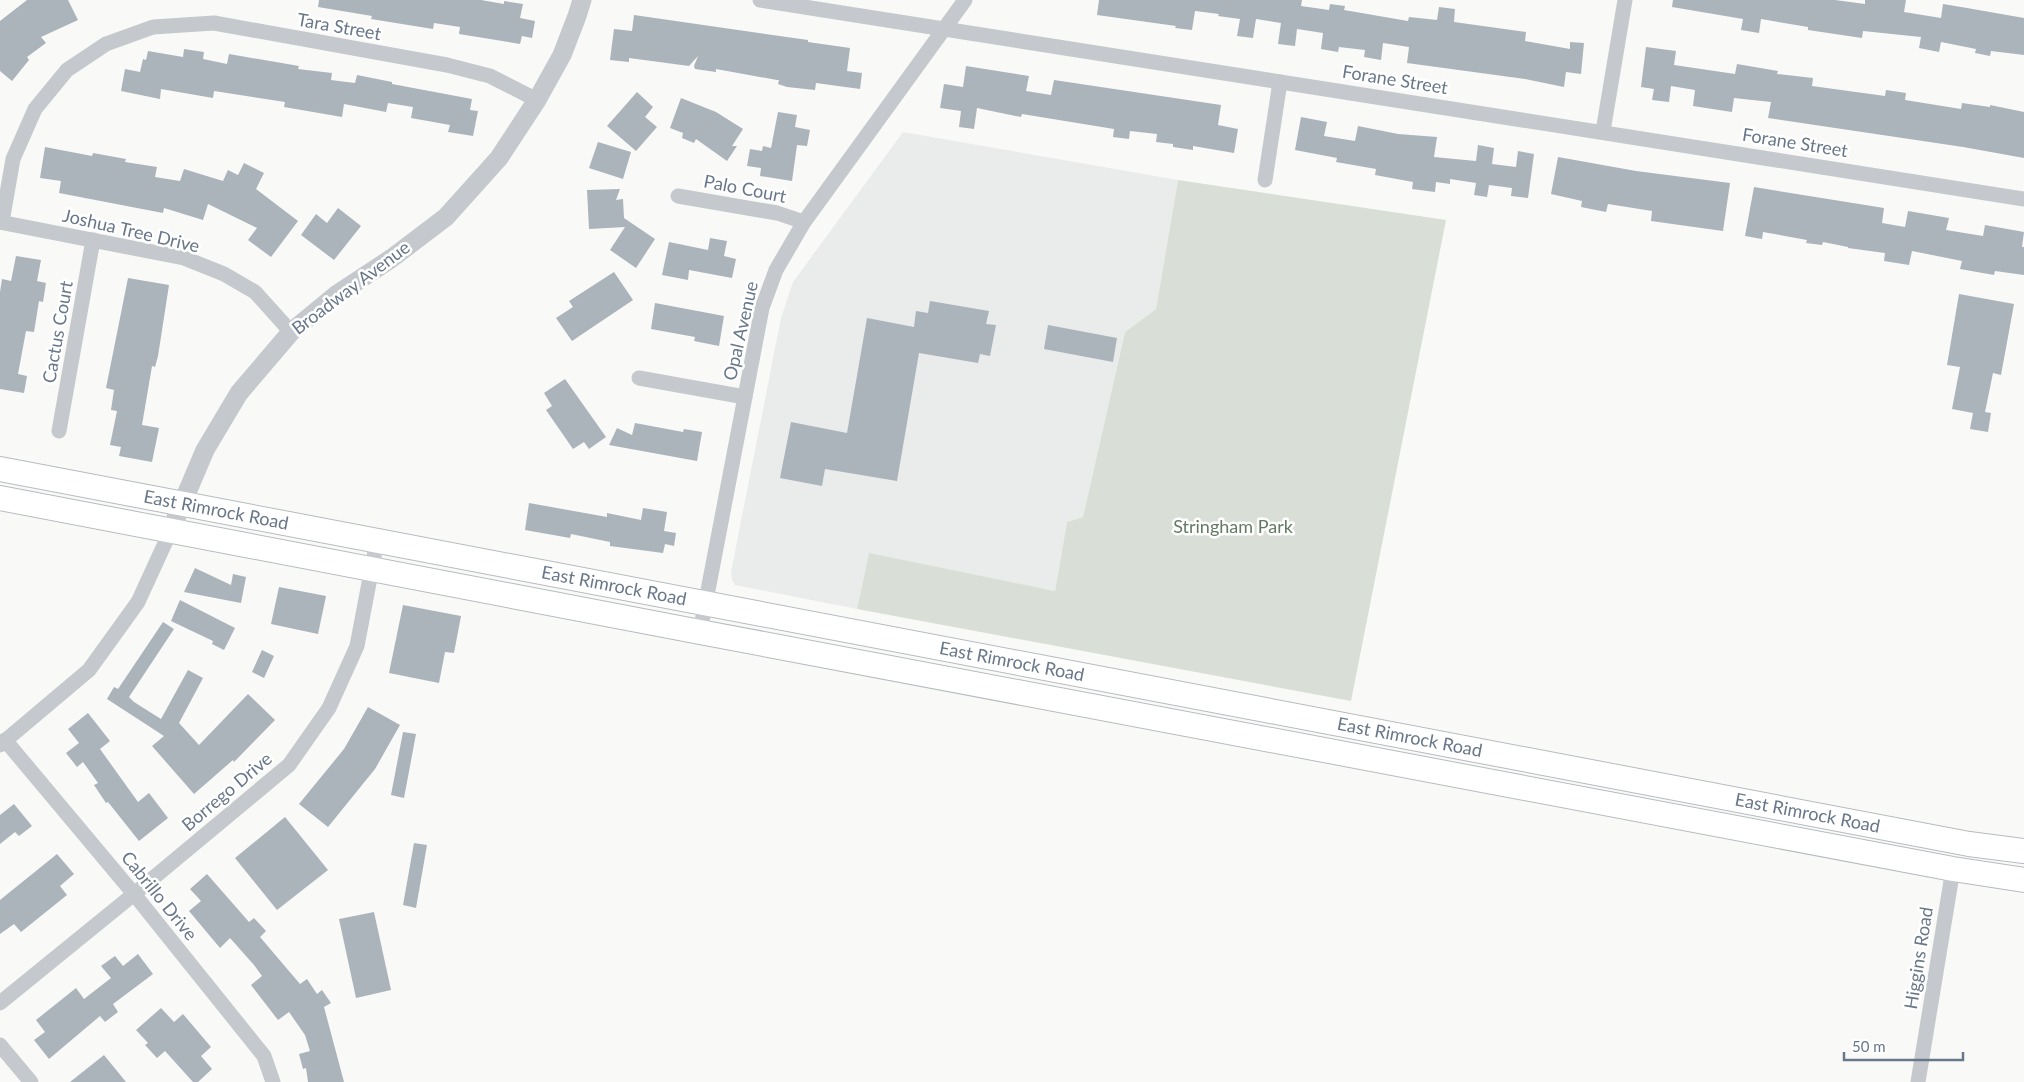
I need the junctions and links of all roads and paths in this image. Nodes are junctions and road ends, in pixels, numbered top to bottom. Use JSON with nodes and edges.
{"nodes":[{"id":1,"x":582,"y":0,"type":"edge"},
{"id":2,"x":760,"y":0,"type":"edge"},
{"id":3,"x":965,"y":0,"type":"edge"},
{"id":4,"x":1625,"y":0,"type":"edge"},
{"id":5,"x":944,"y":29,"type":"junction"},
{"id":6,"x":1280,"y":82,"type":"junction"},
{"id":7,"x":538,"y":100,"type":"junction"},
{"id":8,"x":1603,"y":131,"type":"junction"},
{"id":9,"x":1265,"y":180,"type":"dead end"},
{"id":10,"x":678,"y":196,"type":"dead end"},
{"id":11,"x":2024,"y":198,"type":"edge"},
{"id":12,"x":1,"y":222,"type":"edge"},
{"id":13,"x":804,"y":222,"type":"junction"},
{"id":14,"x":94,"y":240,"type":"junction"},
{"id":15,"x":291,"y":332,"type":"junction"},
{"id":16,"x":639,"y":378,"type":"dead end"},
{"id":17,"x":745,"y":397,"type":"junction"},
{"id":18,"x":58,"y":431,"type":"dead end"},
{"id":19,"x":0,"y":469,"type":"edge"},
{"id":20,"x":0,"y":498,"type":"edge"},
{"id":21,"x":183,"y":503,"type":"junction"},
{"id":22,"x":170,"y":530,"type":"junction"},
{"id":23,"x":377,"y":541,"type":"junction"},
{"id":24,"x":372,"y":569,"type":"junction"},
{"id":25,"x":705,"y":603,"type":"junction"},
{"id":26,"x":700,"y":632,"type":"junction"},
{"id":27,"x":3,"y":742,"type":"edge"},
{"id":28,"x":2024,"y":852,"type":"edge"},
{"id":29,"x":1953,"y":869,"type":"junction"},
{"id":30,"x":2024,"y":880,"type":"edge"},
{"id":31,"x":134,"y":894,"type":"junction"},
{"id":32,"x":0,"y":1003,"type":"edge"},
{"id":33,"x":0,"y":1045,"type":"edge"},
{"id":34,"x":31,"y":1082,"type":"edge"},
{"id":35,"x":273,"y":1082,"type":"edge"},
{"id":36,"x":1918,"y":1082,"type":"edge"}],
"edges":[{"from":1,"to":7,"type":"street","name":"Broadway Avenue"},
{"from":2,"to":5,"type":"street","name":"Forane Street"},
{"from":3,"to":5,"type":"street","name":"Opal Avenue"},
{"from":4,"to":8,"type":"street"},
{"from":5,"to":6,"type":"street","name":"Forane Street"},
{"from":5,"to":13,"type":"street","name":"Opal Avenue"},
{"from":6,"to":8,"type":"street","name":"Forane Street"},
{"from":6,"to":9,"type":"street"},
{"from":7,"to":12,"type":"street","name":"Tara Street"},
{"from":7,"to":15,"type":"street","name":"Broadway Avenue"},
{"from":8,"to":11,"type":"street","name":"Forane Street"},
{"from":10,"to":13,"type":"street","name":"Palo Court"},
{"from":12,"to":14,"type":"street","name":"Joshua Tree Drive"},
{"from":13,"to":17,"type":"street","name":"Opal Avenue"},
{"from":14,"to":15,"type":"street","name":"Joshua Tree Drive"},
{"from":14,"to":18,"type":"street","name":"Cactus Court"},
{"from":15,"to":21,"type":"street","name":"Broadway Avenue"},
{"from":16,"to":17,"type":"street"},
{"from":17,"to":25,"type":"street","name":"Opal Avenue"},
{"from":19,"to":21,"type":"main road","name":"East Rimrock Road"},
{"from":20,"to":22,"type":"main road","name":"East Rimrock Road"},
{"from":21,"to":22,"type":"street","name":"Broadway Avenue"},
{"from":21,"to":23,"type":"main road","name":"East Rimrock Road"},
{"from":22,"to":24,"type":"main road","name":"East Rimrock Road"},
{"from":22,"to":27,"type":"street","name":"Broadway Avenue"},
{"from":23,"to":24,"type":"street","name":"Borrego Drive"},
{"from":23,"to":25,"type":"main road","name":"East Rimrock Road"},
{"from":24,"to":26,"type":"main road","name":"East Rimrock Road"},
{"from":24,"to":31,"type":"street","name":"Borrego Drive"},
{"from":25,"to":26,"type":"street","name":"Opal Avenue"},
{"from":25,"to":28,"type":"main road","name":"East Rimrock Road"},
{"from":26,"to":29,"type":"main road","name":"East Rimrock Road"},
{"from":27,"to":31,"type":"street","name":"Cabrillo Drive"},
{"from":29,"to":30,"type":"main road","name":"East Rimrock Road"},
{"from":29,"to":36,"type":"street","name":"Higgins Road"},
{"from":31,"to":32,"type":"street","name":"Borrego Drive"},
{"from":31,"to":35,"type":"street","name":"Cabrillo Drive"},
{"from":33,"to":34,"type":"street"}]}
